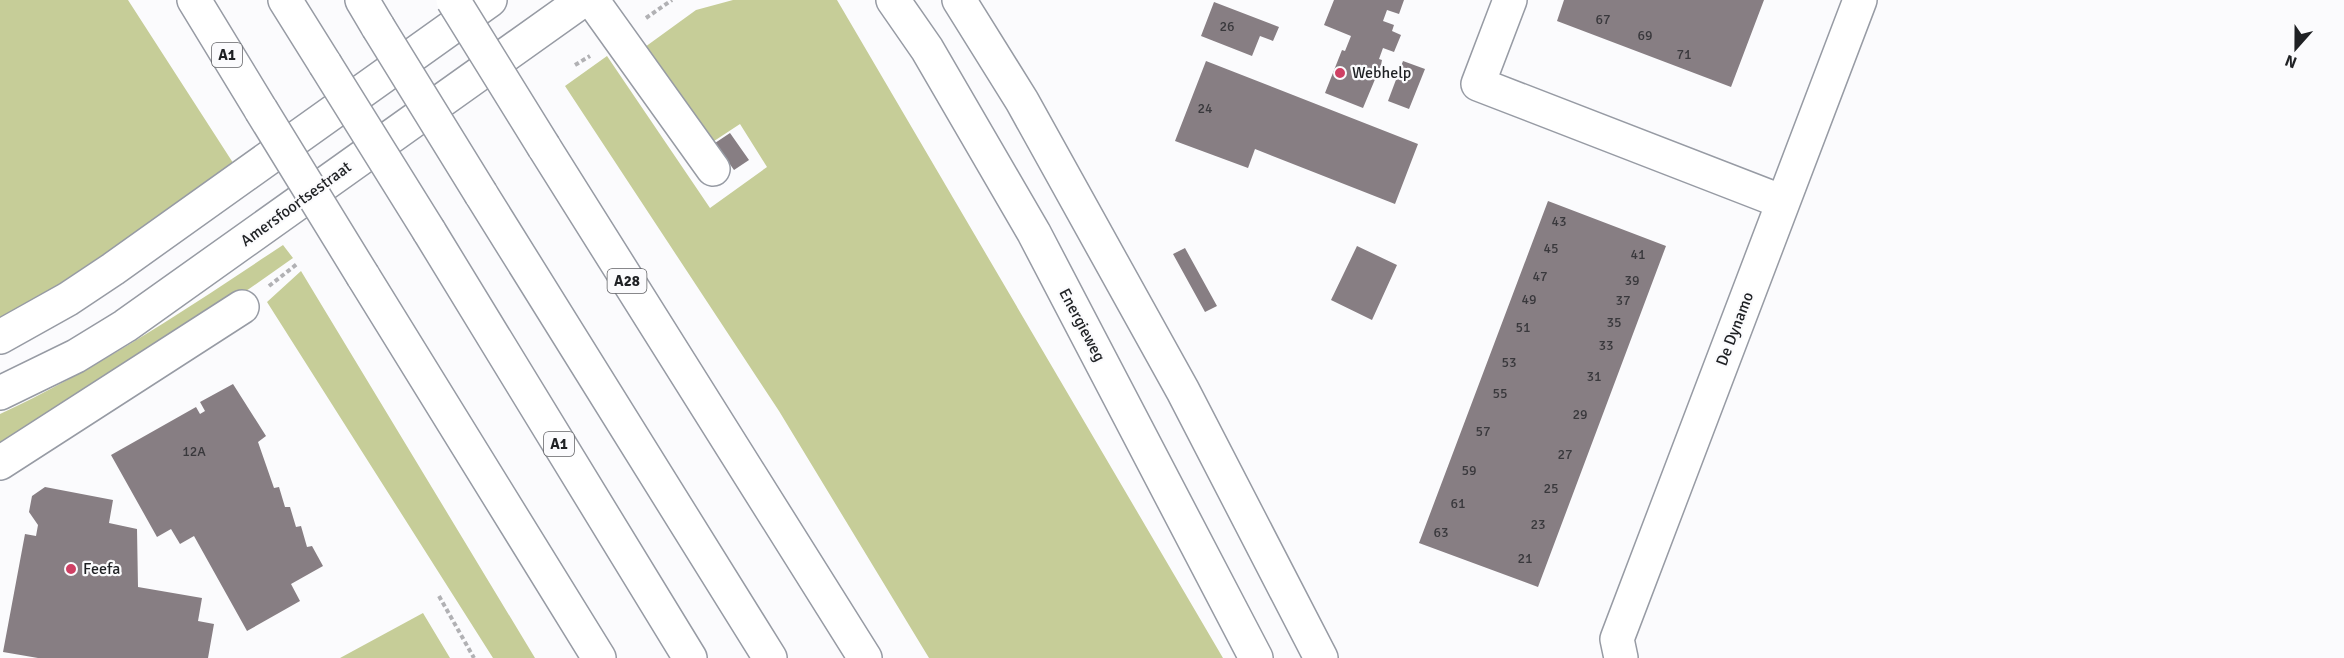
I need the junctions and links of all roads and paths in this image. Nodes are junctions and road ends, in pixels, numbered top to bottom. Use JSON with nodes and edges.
{"nodes":[{"id":1,"x":194,"y":0,"type":"edge"},
{"id":2,"x":285,"y":0,"type":"edge"},
{"id":3,"x":453,"y":0,"type":"edge"},
{"id":4,"x":490,"y":0,"type":"edge"},
{"id":5,"x":583,"y":0,"type":"edge"},
{"id":6,"x":592,"y":0,"type":"edge"},
{"id":7,"x":893,"y":0,"type":"edge"},
{"id":8,"x":959,"y":0,"type":"edge"},
{"id":9,"x":1510,"y":0,"type":"edge"},
{"id":10,"x":1860,"y":0,"type":"edge"},
{"id":11,"x":370,"y":13,"type":"edge"},
{"id":12,"x":713,"y":169,"type":"dead end"},
{"id":13,"x":1783,"y":202,"type":"junction"},
{"id":14,"x":242,"y":307,"type":"dead end"},
{"id":15,"x":0,"y":337,"type":"edge"},
{"id":16,"x":0,"y":393,"type":"edge"},
{"id":17,"x":0,"y":463,"type":"edge"},
{"id":18,"x":439,"y":596,"type":"dead end"},
{"id":19,"x":474,"y":658,"type":"edge"},
{"id":20,"x":599,"y":658,"type":"edge"},
{"id":21,"x":690,"y":658,"type":"edge"},
{"id":22,"x":770,"y":658,"type":"edge"},
{"id":23,"x":866,"y":658,"type":"edge"},
{"id":24,"x":1256,"y":658,"type":"edge"},
{"id":25,"x":1321,"y":658,"type":"edge"},
{"id":26,"x":1621,"y":658,"type":"edge"}],
"edges":[{"from":1,"to":20,"type":"main road","number":"A1","bridge":true},
{"from":2,"to":21,"type":"main road","number":"A1","bridge":true},
{"from":3,"to":23,"type":"main road","number":"A28","bridge":true},
{"from":4,"to":15,"type":"main road"},
{"from":5,"to":16,"type":"main road","name":"Amersfoortsestraat"},
{"from":6,"to":12,"type":"main road"},
{"from":7,"to":24,"type":"main road","name":"Energieweg"},
{"from":8,"to":25,"type":"main road"},
{"from":9,"to":13,"type":"main road"},
{"from":10,"to":13,"type":"main road","name":"De Dynamo"},
{"from":11,"to":22,"type":"main road","bridge":true},
{"from":13,"to":26,"type":"main road","name":"De Dynamo"},
{"from":14,"to":17,"type":"main road"},
{"from":18,"to":19,"type":"path"}]}
